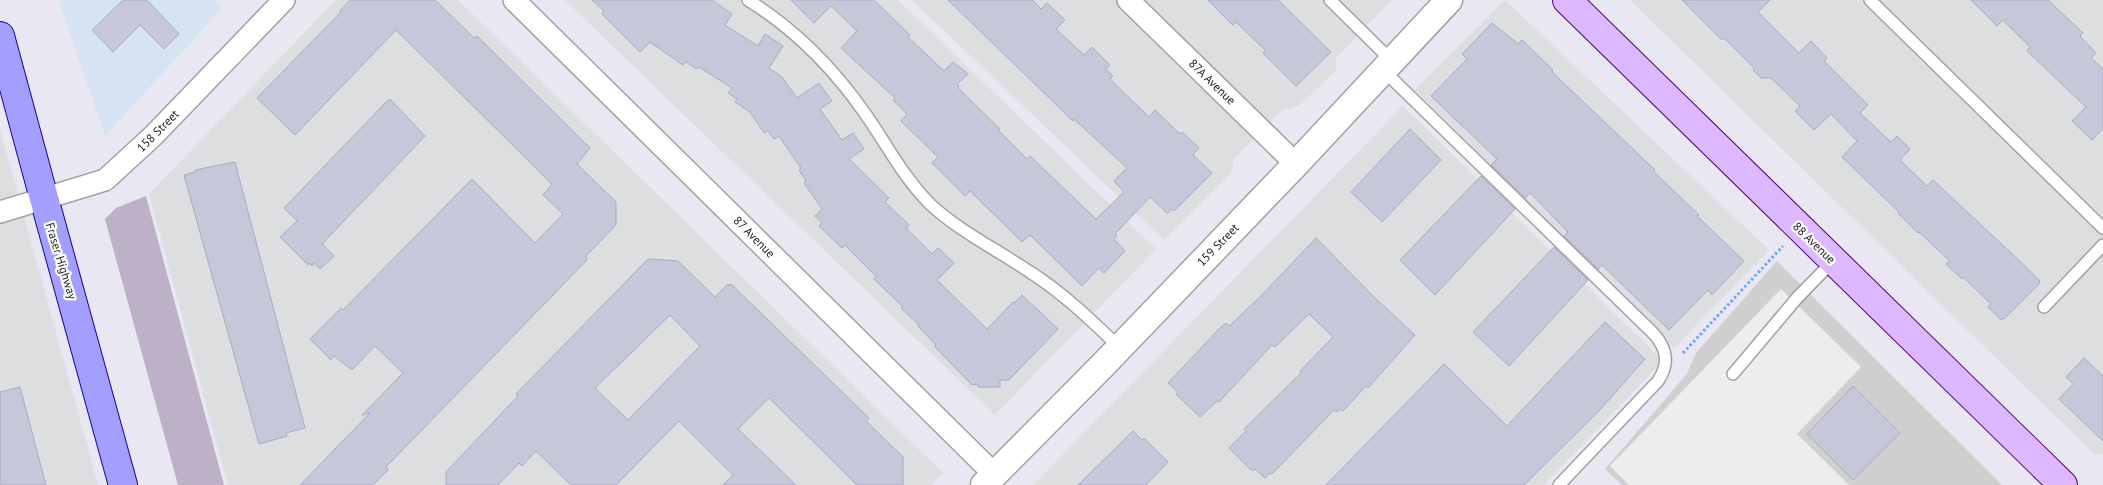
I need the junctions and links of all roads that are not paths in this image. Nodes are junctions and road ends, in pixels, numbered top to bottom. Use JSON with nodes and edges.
{"nodes":[{"id":1,"x":284,"y":0,"type":"edge"},
{"id":2,"x":514,"y":0,"type":"edge"},
{"id":3,"x":748,"y":0,"type":"edge"},
{"id":4,"x":1128,"y":0,"type":"edge"},
{"id":5,"x":1330,"y":0,"type":"edge"},
{"id":6,"x":1448,"y":0,"type":"edge"},
{"id":7,"x":1566,"y":0,"type":"edge"},
{"id":8,"x":1870,"y":0,"type":"edge"},
{"id":9,"x":0,"y":36,"type":"edge"},
{"id":10,"x":1388,"y":65,"type":"junction"},
{"id":11,"x":1296,"y":164,"type":"junction"},
{"id":12,"x":43,"y":200,"type":"junction"},
{"id":13,"x":0,"y":212,"type":"edge"},
{"id":14,"x":2103,"y":228,"type":"edge"},
{"id":15,"x":2103,"y":245,"type":"edge"},
{"id":16,"x":1833,"y":261,"type":"junction"},
{"id":17,"x":2044,"y":307,"type":"dead end"},
{"id":18,"x":1120,"y":347,"type":"junction"},
{"id":19,"x":1733,"y":374,"type":"dead end"},
{"id":20,"x":989,"y":479,"type":"edge"},
{"id":21,"x":123,"y":485,"type":"edge"},
{"id":22,"x":1559,"y":485,"type":"edge"},
{"id":23,"x":2063,"y":485,"type":"edge"}],
"edges":[{"from":1,"to":12,"type":"street","name":"158 Street"},
{"from":2,"to":20,"type":"street","name":"87 Avenue"},
{"from":3,"to":18,"type":"lane"},
{"from":4,"to":11,"type":"street","name":"87A Avenue"},
{"from":5,"to":10,"type":"lane"},
{"from":6,"to":10,"type":"street","name":"159 Street"},
{"from":7,"to":16,"type":"main road","name":"88 Avenue"},
{"from":8,"to":14,"type":"lane"},
{"from":9,"to":12,"type":"main road","name":"Fraser Highway"},
{"from":10,"to":11,"type":"street","name":"159 Street"},
{"from":10,"to":22,"type":"lane"},
{"from":11,"to":18,"type":"street","name":"159 Street"},
{"from":12,"to":13,"type":"street","name":"158 Street"},
{"from":12,"to":21,"type":"main road","name":"Fraser Highway"},
{"from":15,"to":17,"type":"lane"},
{"from":16,"to":19,"type":"lane"},
{"from":16,"to":23,"type":"main road","name":"88 Avenue"},
{"from":18,"to":20,"type":"street","name":"159 Street"}]}
